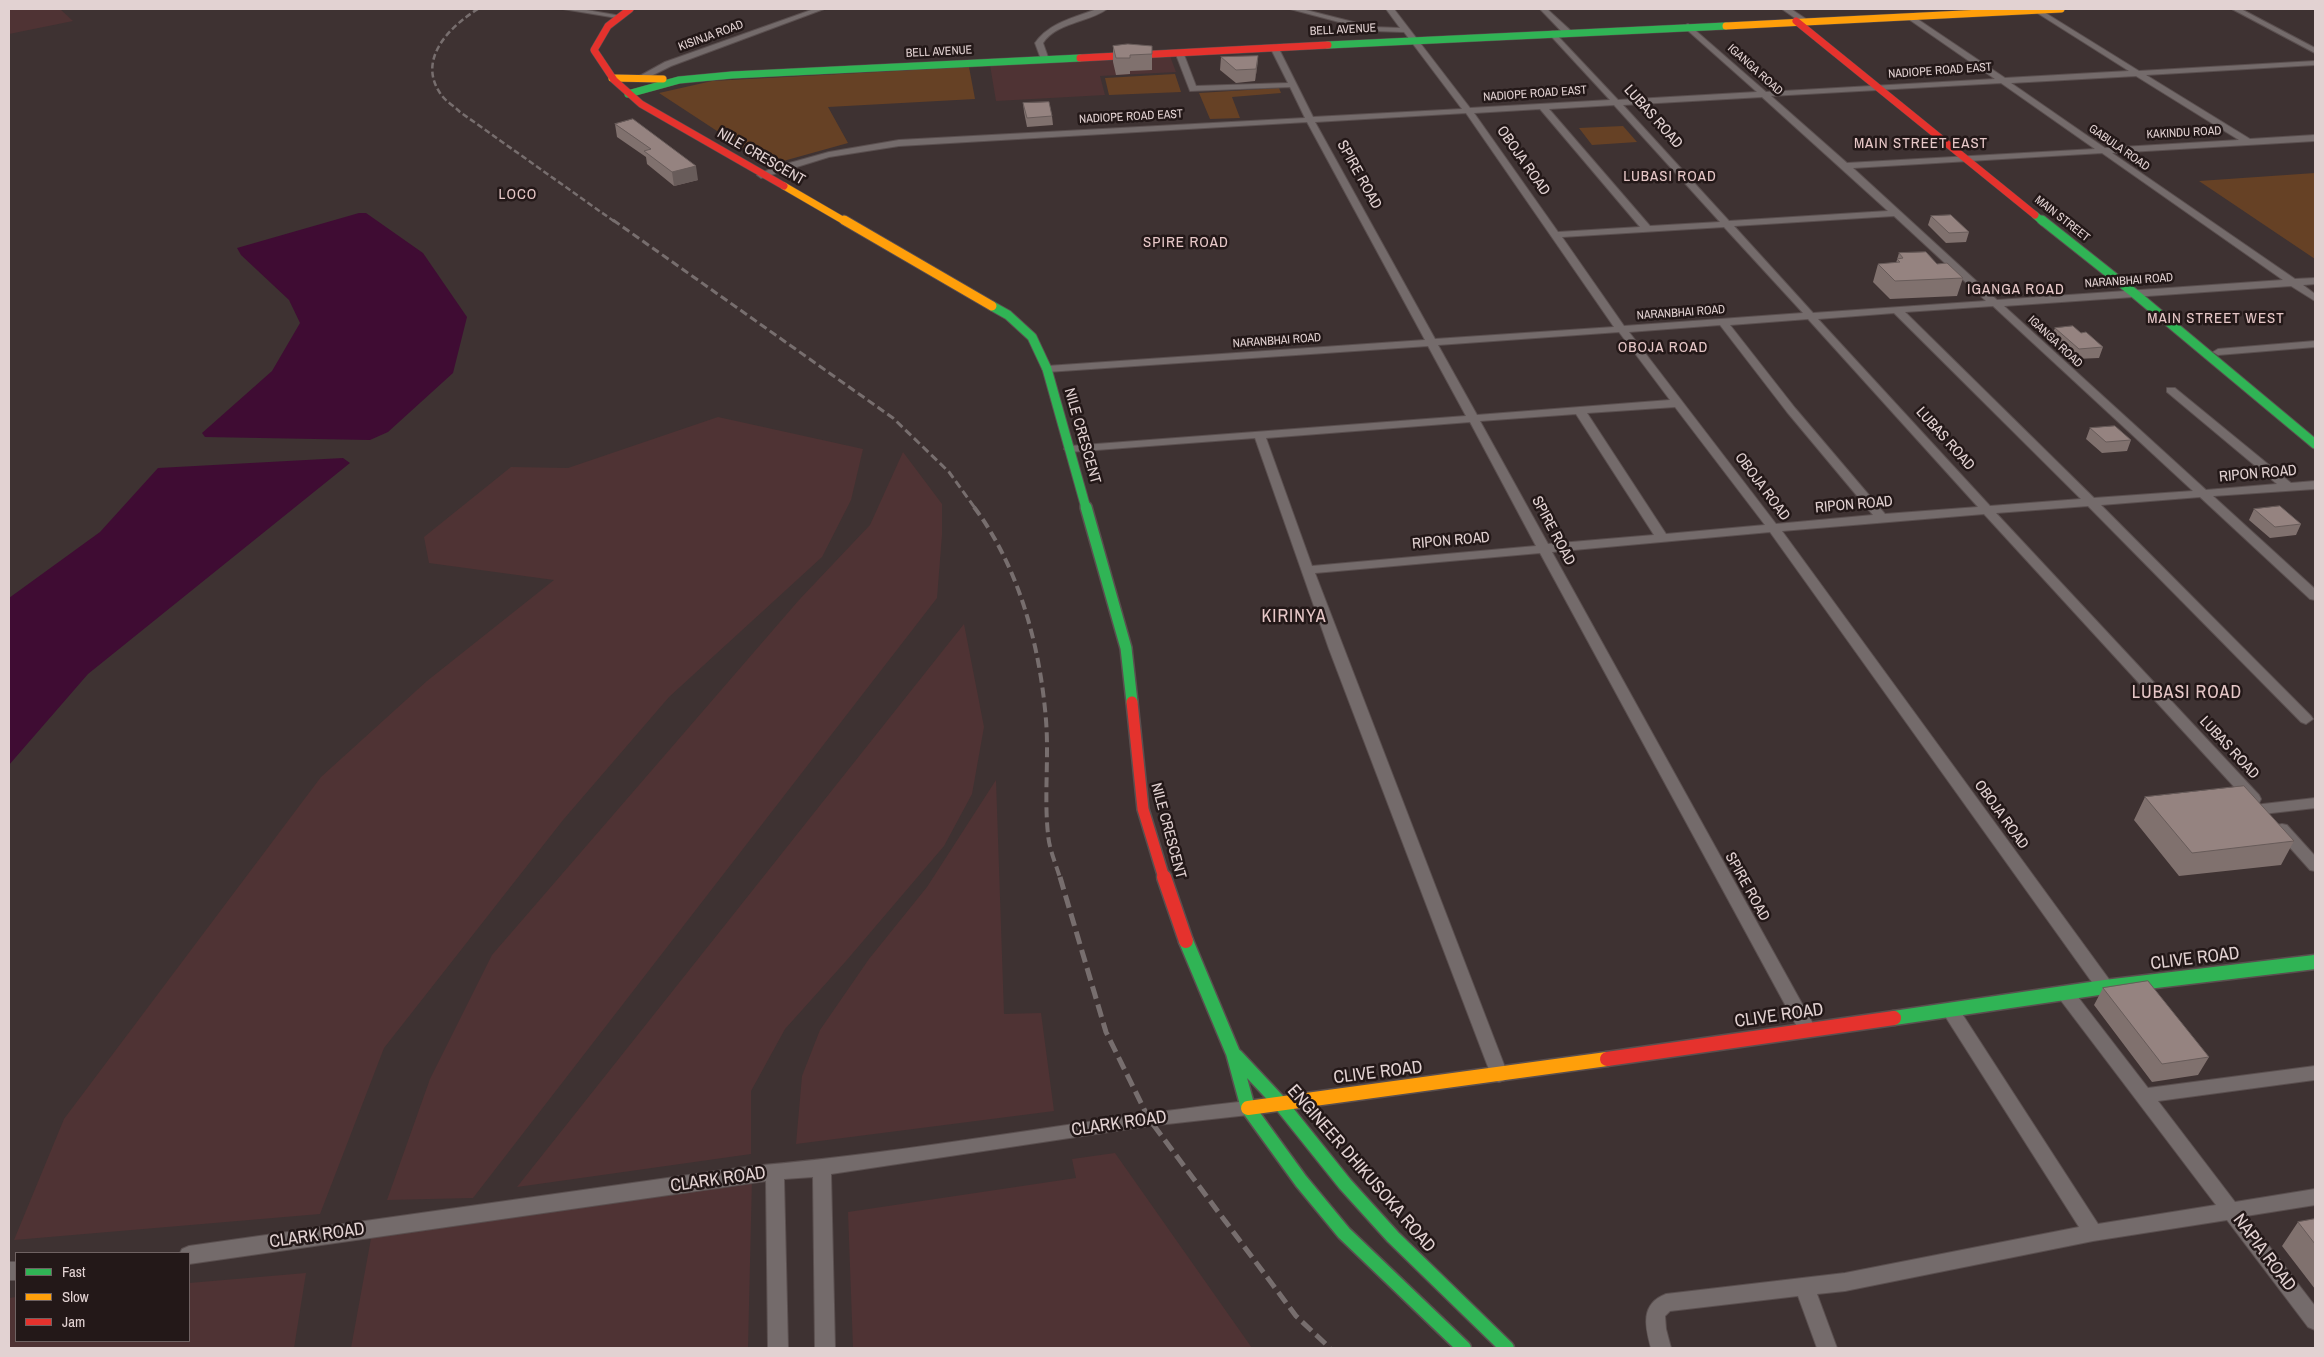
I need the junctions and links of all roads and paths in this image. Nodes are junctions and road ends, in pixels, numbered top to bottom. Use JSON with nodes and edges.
{"nodes":[{"id":1,"x":567,"y":9,"type":"edge"},
{"id":2,"x":630,"y":9,"type":"edge"},
{"id":3,"x":820,"y":9,"type":"edge"},
{"id":4,"x":1103,"y":9,"type":"edge"},
{"id":5,"x":1294,"y":9,"type":"edge"},
{"id":6,"x":1390,"y":9,"type":"edge"},
{"id":7,"x":1542,"y":9,"type":"edge"},
{"id":8,"x":1786,"y":9,"type":"edge"},
{"id":9,"x":2035,"y":9,"type":"edge"},
{"id":10,"x":2061,"y":9,"type":"edge"},
{"id":11,"x":2236,"y":9,"type":"edge"},
{"id":12,"x":617,"y":16,"type":"junction"},
{"id":13,"x":1910,"y":16,"type":"junction"},
{"id":14,"x":1798,"y":19,"type":"junction"},
{"id":15,"x":1688,"y":26,"type":"junction"},
{"id":16,"x":1567,"y":32,"type":"junction"},
{"id":17,"x":1554,"y":33,"type":"junction"},
{"id":18,"x":1410,"y":35,"type":"junction"},
{"id":19,"x":1274,"y":47,"type":"junction"},
{"id":20,"x":2315,"y":51,"type":"edge"},
{"id":21,"x":1179,"y":52,"type":"junction"},
{"id":22,"x":1045,"y":60,"type":"junction"},
{"id":23,"x":2315,"y":63,"type":"edge"},
{"id":24,"x":2137,"y":72,"type":"junction"},
{"id":25,"x":612,"y":78,"type":"junction"},
{"id":26,"x":640,"y":78,"type":"junction"},
{"id":27,"x":2000,"y":79,"type":"junction"},
{"id":28,"x":679,"y":80,"type":"junction"},
{"id":29,"x":1292,"y":85,"type":"junction"},
{"id":30,"x":1881,"y":87,"type":"junction"},
{"id":31,"x":628,"y":94,"type":"junction"},
{"id":32,"x":1764,"y":94,"type":"junction"},
{"id":33,"x":1618,"y":102,"type":"junction"},
{"id":34,"x":1543,"y":107,"type":"junction"},
{"id":35,"x":1468,"y":111,"type":"junction"},
{"id":36,"x":1310,"y":120,"type":"junction"},
{"id":37,"x":2315,"y":138,"type":"edge"},
{"id":38,"x":2248,"y":142,"type":"junction"},
{"id":39,"x":2101,"y":150,"type":"junction"},
{"id":40,"x":1976,"y":158,"type":"junction"},
{"id":41,"x":1964,"y":159,"type":"junction"},
{"id":42,"x":1845,"y":166,"type":"junction"},
{"id":43,"x":761,"y":175,"type":"junction"},
{"id":44,"x":1894,"y":213,"type":"junction"},
{"id":45,"x":1728,"y":223,"type":"junction"},
{"id":46,"x":1647,"y":229,"type":"junction"},
{"id":47,"x":1556,"y":235,"type":"junction"},
{"id":48,"x":2315,"y":281,"type":"edge"},
{"id":49,"x":2293,"y":282,"type":"junction"},
{"id":50,"x":2138,"y":292,"type":"junction"},
{"id":51,"x":2315,"y":298,"type":"edge"},
{"id":52,"x":1995,"y":303,"type":"junction"},
{"id":53,"x":1897,"y":310,"type":"junction"},
{"id":54,"x":1812,"y":316,"type":"junction"},
{"id":55,"x":1723,"y":322,"type":"junction"},
{"id":56,"x":1622,"y":330,"type":"junction"},
{"id":57,"x":1432,"y":343,"type":"junction"},
{"id":58,"x":2315,"y":344,"type":"edge"},
{"id":59,"x":2303,"y":345,"type":"junction"},
{"id":60,"x":2218,"y":352,"type":"junction"},
{"id":61,"x":2315,"y":354,"type":"edge"},
{"id":62,"x":1048,"y":369,"type":"junction"},
{"id":63,"x":2172,"y":390,"type":"dead end"},
{"id":64,"x":1677,"y":403,"type":"junction"},
{"id":65,"x":1579,"y":410,"type":"junction"},
{"id":66,"x":1474,"y":418,"type":"junction"},
{"id":67,"x":2308,"y":422,"type":"dead end"},
{"id":68,"x":1259,"y":434,"type":"junction"},
{"id":69,"x":2315,"y":444,"type":"edge"},
{"id":70,"x":1070,"y":449,"type":"junction"},
{"id":71,"x":2315,"y":485,"type":"edge"},
{"id":72,"x":2288,"y":487,"type":"junction"},
{"id":73,"x":2202,"y":495,"type":"junction"},
{"id":74,"x":2092,"y":503,"type":"junction"},
{"id":75,"x":1988,"y":511,"type":"junction"},
{"id":76,"x":1882,"y":518,"type":"junction"},
{"id":77,"x":1774,"y":529,"type":"junction"},
{"id":78,"x":1663,"y":539,"type":"junction"},
{"id":79,"x":1544,"y":550,"type":"junction"},
{"id":80,"x":1307,"y":570,"type":"junction"},
{"id":81,"x":2315,"y":596,"type":"edge"},
{"id":82,"x":2306,"y":719,"type":"dead end"},
{"id":83,"x":2315,"y":803,"type":"edge"},
{"id":84,"x":2263,"y":809,"type":"junction"},
{"id":85,"x":2315,"y":866,"type":"edge"},
{"id":86,"x":2315,"y":962,"type":"edge"},
{"id":87,"x":2106,"y":987,"type":"junction"},
{"id":88,"x":2065,"y":993,"type":"junction"},
{"id":89,"x":1951,"y":1011,"type":"junction"},
{"id":90,"x":1807,"y":1029,"type":"junction"},
{"id":91,"x":1233,"y":1053,"type":"junction"},
{"id":92,"x":2314,"y":1073,"type":"edge"},
{"id":93,"x":1499,"y":1075,"type":"junction"},
{"id":94,"x":2145,"y":1096,"type":"junction"},
{"id":95,"x":1280,"y":1103,"type":"junction"},
{"id":96,"x":1248,"y":1108,"type":"junction"},
{"id":97,"x":822,"y":1168,"type":"junction"},
{"id":98,"x":775,"y":1172,"type":"junction"},
{"id":99,"x":2315,"y":1197,"type":"edge"},
{"id":100,"x":2231,"y":1210,"type":"junction"},
{"id":101,"x":2093,"y":1233,"type":"junction"},
{"id":102,"x":190,"y":1255,"type":"edge"},
{"id":103,"x":1805,"y":1287,"type":"junction"},
{"id":104,"x":2315,"y":1321,"type":"edge"},
{"id":105,"x":778,"y":1348,"type":"edge"},
{"id":106,"x":825,"y":1348,"type":"edge"},
{"id":107,"x":1464,"y":1348,"type":"edge"},
{"id":108,"x":1507,"y":1348,"type":"edge"},
{"id":109,"x":1661,"y":1348,"type":"edge"},
{"id":110,"x":1826,"y":1348,"type":"edge"}],
"edges":[{"from":1,"to":12,"type":"street"},
{"from":2,"to":12,"type":"street","name":"NILE CRESCENT"},
{"from":3,"to":26,"type":"street","name":"KISINJA ROAD"},
{"from":4,"to":22,"type":"street"},
{"from":5,"to":18,"type":"street"},
{"from":6,"to":18,"type":"street","name":"OBOJA ROAD"},
{"from":7,"to":16,"type":"street"},
{"from":8,"to":14,"type":"street","name":"MAIN STREET"},
{"from":9,"to":10,"type":"street","name":"BELL AVENUE"},
{"from":9,"to":13,"type":"street","name":"BELL AVENUE"},
{"from":9,"to":24,"type":"street"},
{"from":11,"to":20,"type":"street"},
{"from":12,"to":25,"type":"street","name":"NILE CRESCENT"},
{"from":13,"to":14,"type":"street","name":"BELL AVENUE"},
{"from":13,"to":27,"type":"street","name":"GABULA ROAD"},
{"from":14,"to":15,"type":"street","name":"BELL AVENUE"},
{"from":14,"to":30,"type":"street","name":"MAIN STREET"},
{"from":15,"to":16,"type":"street","name":"BELL AVENUE"},
{"from":15,"to":32,"type":"street","name":"IGANGA ROAD"},
{"from":16,"to":17,"type":"street","name":"BELL AVENUE"},
{"from":17,"to":18,"type":"street","name":"BELL AVENUE"},
{"from":17,"to":33,"type":"street","name":"LUBAS ROAD"},
{"from":18,"to":19,"type":"street","name":"BELL AVENUE"},
{"from":18,"to":35,"type":"street","name":"OBOJA ROAD"},
{"from":19,"to":21,"type":"street","name":"BELL AVENUE"},
{"from":19,"to":29,"type":"street","name":"SPIRE ROAD"},
{"from":21,"to":22,"type":"street","name":"BELL AVENUE"},
{"from":21,"to":29,"type":"street"},
{"from":22,"to":28,"type":"street","name":"BELL AVENUE"},
{"from":23,"to":24,"type":"street","name":"NADIOPE ROAD EAST"},
{"from":24,"to":27,"type":"street","name":"NADIOPE ROAD EAST"},
{"from":24,"to":38,"type":"street"},
{"from":25,"to":26,"type":"street"},
{"from":25,"to":31,"type":"street","name":"NILE CRESCENT"},
{"from":26,"to":28,"type":"street"},
{"from":27,"to":30,"type":"street","name":"NADIOPE ROAD EAST"},
{"from":27,"to":39,"type":"street","name":"GABULA ROAD"},
{"from":28,"to":31,"type":"street","name":"BELL AVENUE"},
{"from":29,"to":36,"type":"street","name":"SPIRE ROAD"},
{"from":30,"to":32,"type":"street","name":"NADIOPE ROAD EAST"},
{"from":30,"to":40,"type":"street","name":"MAIN STREET"},
{"from":30,"to":41,"type":"street","name":"MAIN STREET"},
{"from":31,"to":43,"type":"street","name":"NILE CRESCENT"},
{"from":32,"to":33,"type":"street","name":"NADIOPE ROAD EAST"},
{"from":32,"to":42,"type":"street","name":"IGANGA ROAD"},
{"from":33,"to":34,"type":"street","name":"NADIOPE ROAD EAST"},
{"from":33,"to":45,"type":"street","name":"LUBAS ROAD"},
{"from":34,"to":35,"type":"street","name":"NADIOPE ROAD EAST"},
{"from":34,"to":46,"type":"street"},
{"from":35,"to":36,"type":"street","name":"NADIOPE ROAD EAST"},
{"from":35,"to":47,"type":"street","name":"OBOJA ROAD"},
{"from":36,"to":43,"type":"street","name":"NADIOPE ROAD EAST"},
{"from":36,"to":57,"type":"street","name":"SPIRE ROAD"},
{"from":37,"to":38,"type":"street","name":"KAKINDU ROAD"},
{"from":38,"to":39,"type":"street","name":"KAKINDU ROAD"},
{"from":39,"to":40,"type":"street","name":"KAKINDU ROAD"},
{"from":39,"to":49,"type":"street","name":"GABULA ROAD"},
{"from":40,"to":41,"type":"street","name":"KAKINDU ROAD"},
{"from":40,"to":50,"type":"street","name":"MAIN STREET"},
{"from":41,"to":42,"type":"street","name":"KAKINDU ROAD"},
{"from":41,"to":50,"type":"street","name":"MAIN STREET"},
{"from":42,"to":44,"type":"street","name":"IGANGA ROAD"},
{"from":43,"to":62,"type":"street","name":"NILE CRESCENT"},
{"from":44,"to":45,"type":"street"},
{"from":44,"to":52,"type":"street","name":"IGANGA ROAD"},
{"from":45,"to":46,"type":"street"},
{"from":45,"to":54,"type":"street","name":"LUBAS ROAD"},
{"from":46,"to":47,"type":"street"},
{"from":47,"to":56,"type":"street","name":"OBOJA ROAD"},
{"from":48,"to":49,"type":"street","name":"NARANBHAI ROAD"},
{"from":49,"to":50,"type":"street","name":"NARANBHAI ROAD"},
{"from":49,"to":51,"type":"street","name":"GABULA ROAD"},
{"from":50,"to":52,"type":"street","name":"NARANBHAI ROAD"},
{"from":50,"to":60,"type":"street","name":"MAIN STREET"},
{"from":50,"to":69,"type":"street","name":"MAIN STREET"},
{"from":52,"to":53,"type":"street","name":"NARANBHAI ROAD"},
{"from":52,"to":73,"type":"street","name":"IGANGA ROAD"},
{"from":53,"to":54,"type":"street","name":"NARANBHAI ROAD"},
{"from":53,"to":74,"type":"street"},
{"from":54,"to":55,"type":"street","name":"NARANBHAI ROAD"},
{"from":54,"to":75,"type":"street","name":"LUBAS ROAD"},
{"from":55,"to":56,"type":"street","name":"NARANBHAI ROAD"},
{"from":55,"to":76,"type":"street"},
{"from":56,"to":57,"type":"street","name":"NARANBHAI ROAD"},
{"from":56,"to":64,"type":"street","name":"OBOJA ROAD"},
{"from":57,"to":62,"type":"street","name":"NARANBHAI ROAD"},
{"from":57,"to":66,"type":"street","name":"SPIRE ROAD"},
{"from":58,"to":59,"type":"street"},
{"from":59,"to":60,"type":"street"},
{"from":59,"to":61,"type":"street"},
{"from":60,"to":67,"type":"street","name":"MAIN STREET"},
{"from":62,"to":70,"type":"street","name":"NILE CRESCENT"},
{"from":63,"to":72,"type":"street"},
{"from":64,"to":65,"type":"street"},
{"from":64,"to":77,"type":"street","name":"OBOJA ROAD"},
{"from":65,"to":66,"type":"street"},
{"from":65,"to":78,"type":"street"},
{"from":66,"to":68,"type":"street"},
{"from":66,"to":79,"type":"street","name":"SPIRE ROAD"},
{"from":68,"to":70,"type":"street"},
{"from":68,"to":80,"type":"street"},
{"from":70,"to":91,"type":"street","name":"NILE CRESCENT"},
{"from":71,"to":72,"type":"street","name":"RIPON ROAD"},
{"from":72,"to":73,"type":"street","name":"RIPON ROAD"},
{"from":73,"to":74,"type":"street","name":"RIPON ROAD"},
{"from":73,"to":81,"type":"street","name":"IGANGA ROAD"},
{"from":74,"to":75,"type":"street","name":"RIPON ROAD"},
{"from":74,"to":82,"type":"street"},
{"from":75,"to":76,"type":"street","name":"RIPON ROAD"},
{"from":75,"to":84,"type":"street","name":"LUBAS ROAD"},
{"from":76,"to":77,"type":"street","name":"RIPON ROAD"},
{"from":77,"to":78,"type":"street","name":"RIPON ROAD"},
{"from":77,"to":87,"type":"street","name":"OBOJA ROAD"},
{"from":78,"to":79,"type":"street","name":"RIPON ROAD"},
{"from":79,"to":80,"type":"street","name":"RIPON ROAD"},
{"from":79,"to":90,"type":"street","name":"SPIRE ROAD"},
{"from":80,"to":93,"type":"street"},
{"from":83,"to":84,"type":"street"},
{"from":84,"to":85,"type":"street","name":"LUBAS ROAD"},
{"from":86,"to":87,"type":"street","name":"CLIVE ROAD"},
{"from":87,"to":88,"type":"street","name":"CLIVE ROAD"},
{"from":88,"to":89,"type":"street","name":"CLIVE ROAD"},
{"from":88,"to":94,"type":"street","name":"NAPIA ROAD"},
{"from":89,"to":90,"type":"street","name":"CLIVE ROAD"},
{"from":89,"to":101,"type":"street"},
{"from":90,"to":93,"type":"street","name":"CLIVE ROAD"},
{"from":91,"to":95,"type":"street","name":"ENGINEER DHIKUSOKA ROAD"},
{"from":91,"to":96,"type":"street","name":"NILE CRESCENT"},
{"from":92,"to":94,"type":"street"},
{"from":93,"to":95,"type":"street","name":"CLIVE ROAD"},
{"from":94,"to":100,"type":"street","name":"NAPIA ROAD"},
{"from":95,"to":96,"type":"street","name":"CLIVE ROAD"},
{"from":95,"to":108,"type":"street","name":"ENGINEER DHIKUSOKA ROAD"},
{"from":96,"to":97,"type":"street","name":"CLARK ROAD"},
{"from":96,"to":107,"type":"street"},
{"from":97,"to":98,"type":"street","name":"CLARK ROAD"},
{"from":97,"to":106,"type":"street"},
{"from":98,"to":102,"type":"street","name":"CLARK ROAD"},
{"from":98,"to":105,"type":"street"},
{"from":99,"to":100,"type":"street"},
{"from":100,"to":101,"type":"street"},
{"from":100,"to":104,"type":"street","name":"NAPIA ROAD"},
{"from":101,"to":103,"type":"street"},
{"from":103,"to":109,"type":"street"},
{"from":103,"to":110,"type":"street"}]}
